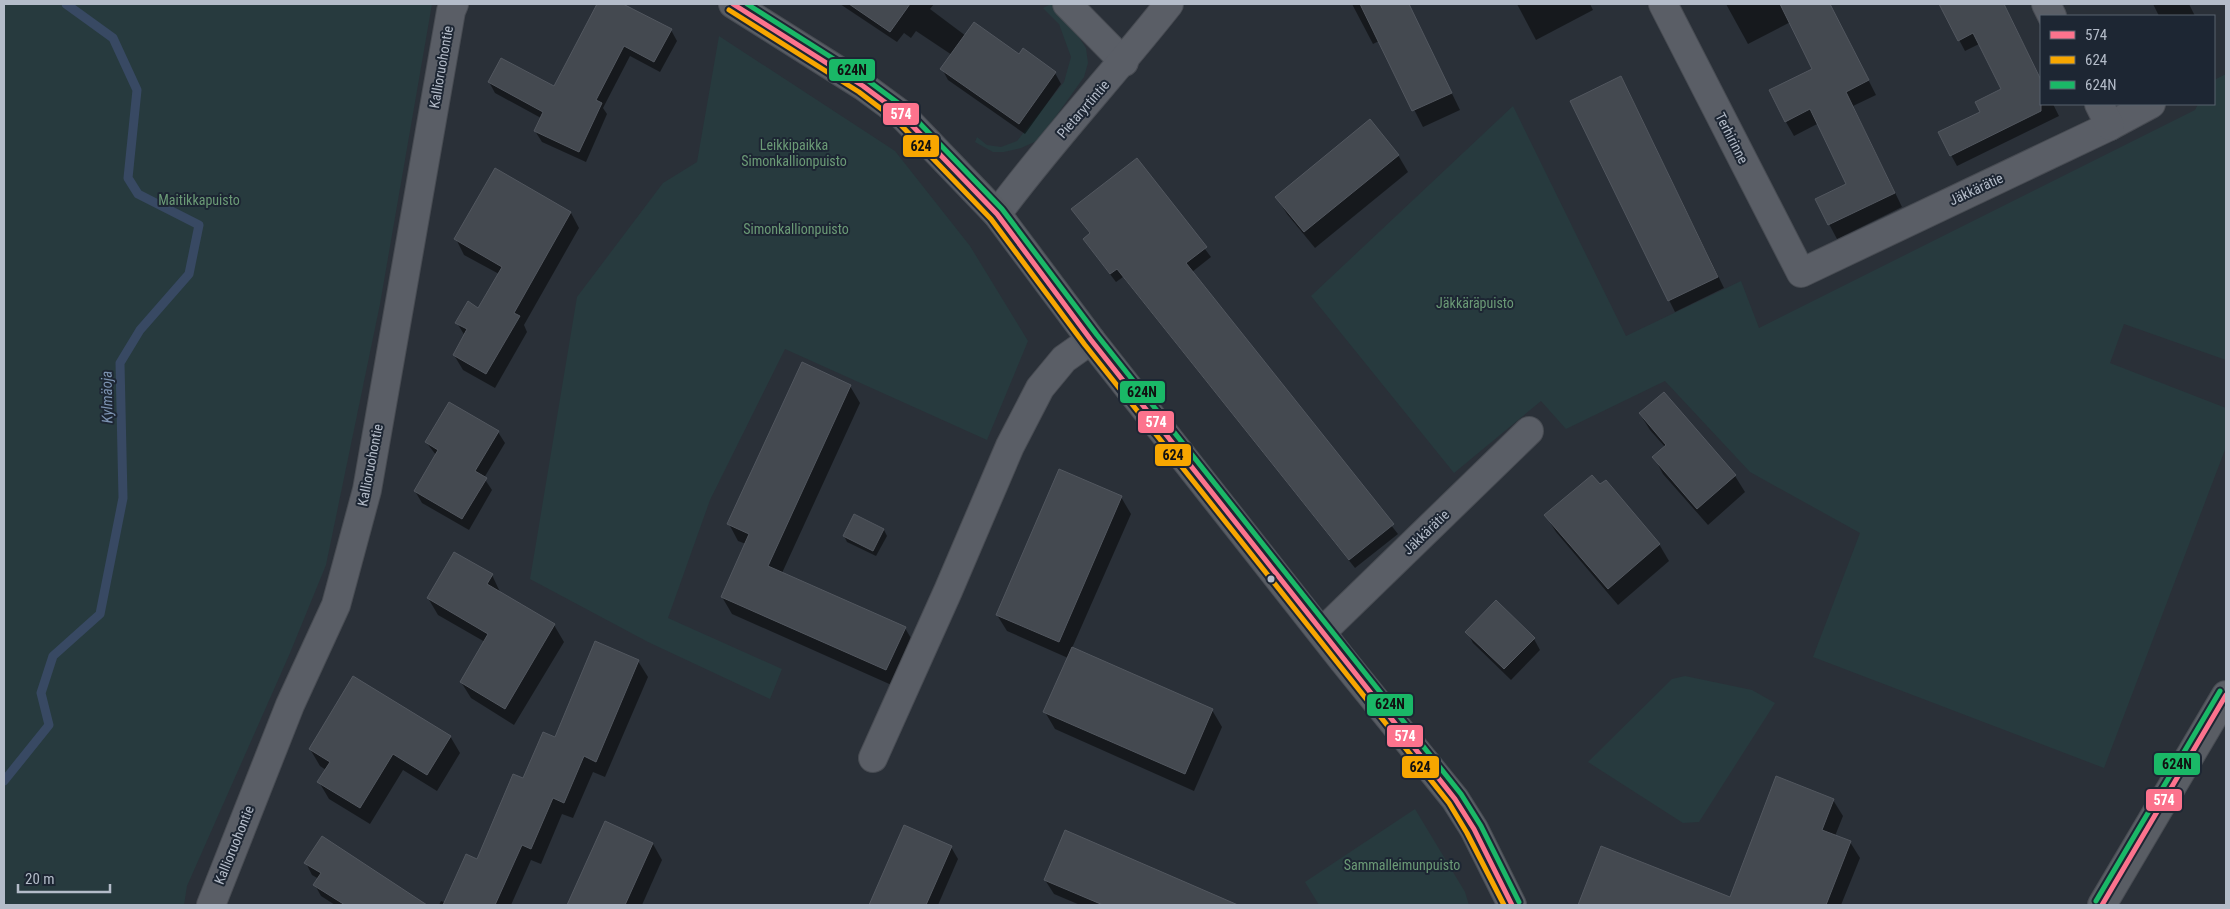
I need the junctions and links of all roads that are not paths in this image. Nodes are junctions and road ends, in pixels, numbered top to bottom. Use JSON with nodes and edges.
{"nodes":[{"id":1,"x":454,"y":4,"type":"edge"},
{"id":2,"x":733,"y":4,"type":"edge"},
{"id":3,"x":1067,"y":4,"type":"edge"},
{"id":4,"x":1169,"y":4,"type":"edge"},
{"id":5,"x":1663,"y":4,"type":"edge"},
{"id":6,"x":1124,"y":62,"type":"junction"},
{"id":7,"x":2147,"y":105,"type":"edge"},
{"id":8,"x":2104,"y":115,"type":"edge"},
{"id":9,"x":996,"y":214,"type":"junction"},
{"id":10,"x":1801,"y":273,"type":"joint"},
{"id":11,"x":1091,"y":340,"type":"junction"},
{"id":12,"x":1529,"y":431,"type":"dead end"},
{"id":13,"x":1322,"y":632,"type":"junction"},
{"id":14,"x":2226,"y":695,"type":"edge"},
{"id":15,"x":873,"y":758,"type":"dead end"},
{"id":16,"x":211,"y":905,"type":"edge"},
{"id":17,"x":1512,"y":905,"type":"edge"},
{"id":18,"x":2102,"y":905,"type":"edge"}],
"edges":[{"from":1,"to":16,"type":"street","name":"Kallioruohontie"},
{"from":2,"to":9,"type":"main road"},
{"from":3,"to":6,"type":"street"},
{"from":4,"to":6,"type":"street","name":"Pietaryrtintie"},
{"from":5,"to":10,"type":"street","name":"Terhirinne"},
{"from":6,"to":9,"type":"street","name":"Pietaryrtintie"},
{"from":7,"to":8,"type":"street","name":"Jäkkärätie"},
{"from":8,"to":10,"type":"street","name":"Jäkkärätie"},
{"from":9,"to":11,"type":"main road"},
{"from":11,"to":13,"type":"main road"},
{"from":11,"to":15,"type":"street"},
{"from":12,"to":13,"type":"street","name":"Jäkkärätie"},
{"from":13,"to":17,"type":"main road"},
{"from":14,"to":18,"type":"main road"}]}
